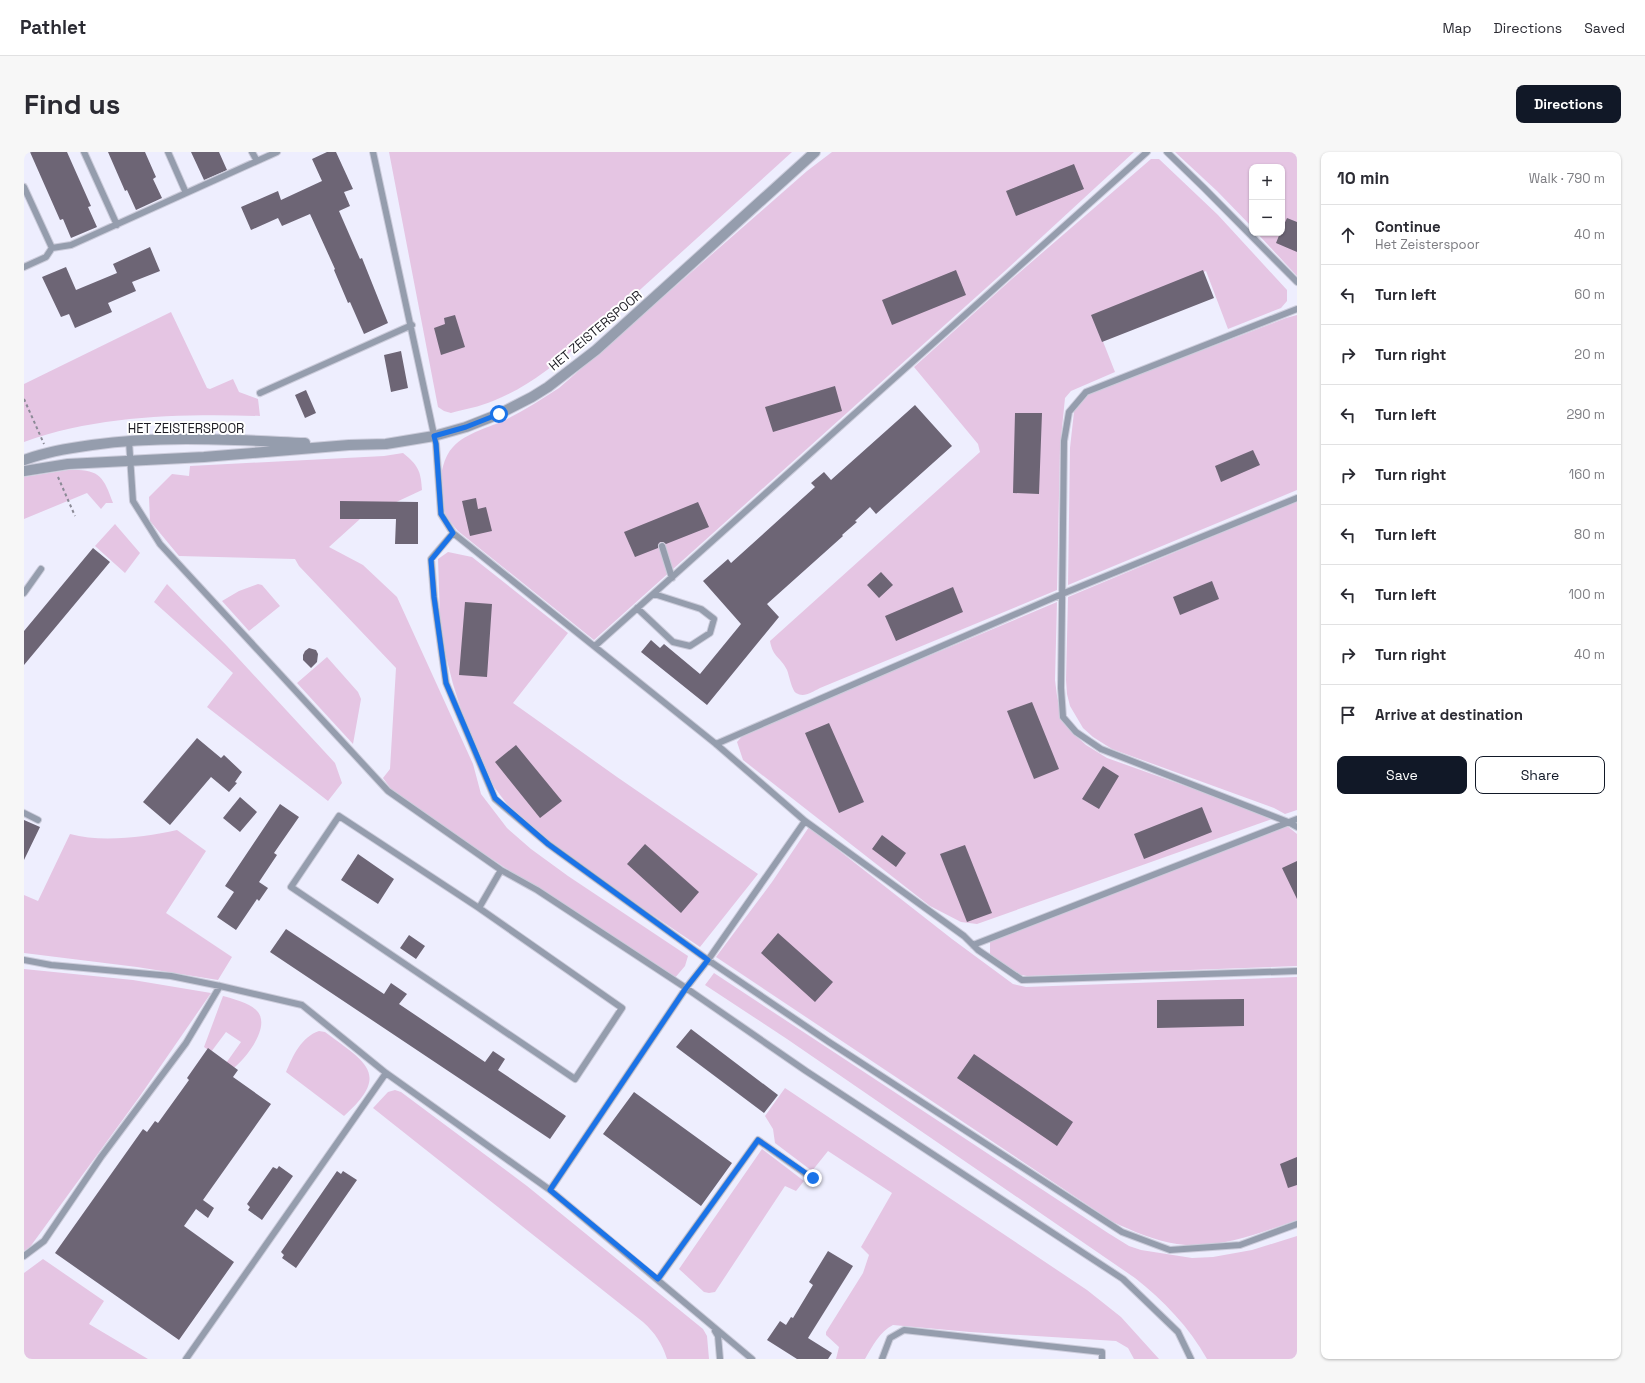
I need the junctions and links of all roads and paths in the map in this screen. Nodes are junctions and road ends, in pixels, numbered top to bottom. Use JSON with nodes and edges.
{"nodes":[{"id":1,"x":84,"y":152,"type":"edge"},
{"id":2,"x":168,"y":152,"type":"edge"},
{"id":3,"x":252,"y":152,"type":"edge"},
{"id":4,"x":277,"y":152,"type":"edge"},
{"id":5,"x":374,"y":152,"type":"edge"},
{"id":6,"x":815,"y":152,"type":"edge"},
{"id":7,"x":1147,"y":152,"type":"edge"},
{"id":8,"x":1166,"y":152,"type":"edge"},
{"id":9,"x":256,"y":161,"type":"junction"},
{"id":10,"x":24,"y":187,"type":"edge"},
{"id":11,"x":186,"y":193,"type":"junction"},
{"id":12,"x":117,"y":225,"type":"junction"},
{"id":13,"x":52,"y":248,"type":"junction"},
{"id":14,"x":24,"y":267,"type":"edge"},
{"id":15,"x":1297,"y":282,"type":"edge"},
{"id":16,"x":1297,"y":309,"type":"edge"},
{"id":17,"x":412,"y":326,"type":"junction"},
{"id":18,"x":260,"y":393,"type":"dead end"},
{"id":19,"x":434,"y":436,"type":"junction"},
{"id":20,"x":129,"y":441,"type":"junction"},
{"id":21,"x":349,"y":445,"type":"junction"},
{"id":22,"x":24,"y":460,"type":"edge"},
{"id":23,"x":130,"y":461,"type":"junction"},
{"id":24,"x":24,"y":471,"type":"edge"},
{"id":25,"x":1297,"y":498,"type":"edge"},
{"id":26,"x":453,"y":533,"type":"junction"},
{"id":27,"x":662,"y":546,"type":"dead end"},
{"id":28,"x":41,"y":570,"type":"dead end"},
{"id":29,"x":672,"y":578,"type":"junction"},
{"id":30,"x":24,"y":593,"type":"edge"},
{"id":31,"x":654,"y":594,"type":"junction"},
{"id":32,"x":1062,"y":594,"type":"junction"},
{"id":33,"x":637,"y":608,"type":"junction"},
{"id":34,"x":595,"y":646,"type":"junction"},
{"id":35,"x":716,"y":744,"type":"junction"},
{"id":36,"x":24,"y":813,"type":"edge"},
{"id":37,"x":1297,"y":819,"type":"edge"},
{"id":38,"x":38,"y":820,"type":"dead end"},
{"id":39,"x":805,"y":821,"type":"junction"},
{"id":40,"x":1288,"y":822,"type":"junction"},
{"id":41,"x":1297,"y":827,"type":"edge"},
{"id":42,"x":501,"y":870,"type":"junction"},
{"id":43,"x":479,"y":908,"type":"junction"},
{"id":44,"x":973,"y":945,"type":"junction"},
{"id":45,"x":24,"y":960,"type":"edge"},
{"id":46,"x":708,"y":960,"type":"junction"},
{"id":47,"x":1297,"y":971,"type":"edge"},
{"id":48,"x":220,"y":986,"type":"junction"},
{"id":49,"x":686,"y":988,"type":"junction"},
{"id":50,"x":386,"y":1073,"type":"junction"},
{"id":51,"x":813,"y":1178,"type":"dead end"},
{"id":52,"x":550,"y":1190,"type":"junction"},
{"id":53,"x":1297,"y":1224,"type":"edge"},
{"id":54,"x":24,"y":1256,"type":"edge"},
{"id":55,"x":658,"y":1279,"type":"junction"},
{"id":56,"x":710,"y":1325,"type":"junction"},
{"id":57,"x":186,"y":1359,"type":"edge"},
{"id":58,"x":720,"y":1359,"type":"edge"},
{"id":59,"x":752,"y":1359,"type":"edge"},
{"id":60,"x":882,"y":1359,"type":"edge"},
{"id":61,"x":1102,"y":1359,"type":"edge"},
{"id":62,"x":1191,"y":1359,"type":"edge"}],
"edges":[{"from":1,"to":12,"type":"lane"},
{"from":2,"to":11,"type":"lane"},
{"from":3,"to":9,"type":"lane"},
{"from":4,"to":9,"type":"lane"},
{"from":5,"to":17,"type":"lane"},
{"from":6,"to":19,"type":"street","name":"HET ZEISTERSPOOR"},
{"from":7,"to":29,"type":"lane"},
{"from":8,"to":15,"type":"lane"},
{"from":9,"to":11,"type":"lane"},
{"from":10,"to":13,"type":"lane"},
{"from":11,"to":12,"type":"lane"},
{"from":12,"to":13,"type":"lane"},
{"from":13,"to":14,"type":"lane"},
{"from":16,"to":32,"type":"lane"},
{"from":17,"to":18,"type":"lane"},
{"from":17,"to":19,"type":"lane"},
{"from":19,"to":21,"type":"street","name":"HET ZEISTERSPOOR"},
{"from":19,"to":26,"type":"lane"},
{"from":20,"to":21,"type":"street","name":"HET ZEISTERSPOOR"},
{"from":20,"to":22,"type":"street","name":"HET ZEISTERSPOOR"},
{"from":20,"to":23,"type":"lane"},
{"from":21,"to":23,"type":"street","name":"HET ZEISTERSPOOR"},
{"from":23,"to":24,"type":"street","name":"HET ZEISTERSPOOR"},
{"from":23,"to":42,"type":"lane"},
{"from":25,"to":32,"type":"lane"},
{"from":26,"to":34,"type":"lane"},
{"from":26,"to":46,"type":"lane"},
{"from":27,"to":29,"type":"lane"},
{"from":28,"to":30,"type":"lane"},
{"from":29,"to":31,"type":"lane"},
{"from":31,"to":33,"type":"lane"},
{"from":31,"to":33,"type":"lane"},
{"from":32,"to":35,"type":"lane"},
{"from":32,"to":40,"type":"lane"},
{"from":33,"to":34,"type":"lane"},
{"from":34,"to":35,"type":"lane"},
{"from":35,"to":39,"type":"lane"},
{"from":36,"to":38,"type":"lane"},
{"from":37,"to":40,"type":"lane"},
{"from":39,"to":44,"type":"lane"},
{"from":39,"to":46,"type":"lane"},
{"from":40,"to":41,"type":"lane"},
{"from":40,"to":44,"type":"lane"},
{"from":42,"to":43,"type":"lane"},
{"from":42,"to":49,"type":"lane"},
{"from":43,"to":43,"type":"lane"},
{"from":44,"to":47,"type":"lane"},
{"from":45,"to":48,"type":"lane"},
{"from":46,"to":49,"type":"lane"},
{"from":46,"to":53,"type":"lane"},
{"from":48,"to":50,"type":"lane"},
{"from":48,"to":54,"type":"lane"},
{"from":49,"to":52,"type":"lane"},
{"from":49,"to":62,"type":"lane"},
{"from":50,"to":52,"type":"lane"},
{"from":50,"to":57,"type":"lane"},
{"from":51,"to":55,"type":"lane"},
{"from":52,"to":55,"type":"lane"},
{"from":55,"to":56,"type":"lane"},
{"from":56,"to":58,"type":"lane"},
{"from":56,"to":59,"type":"lane"},
{"from":60,"to":61,"type":"lane"}]}
